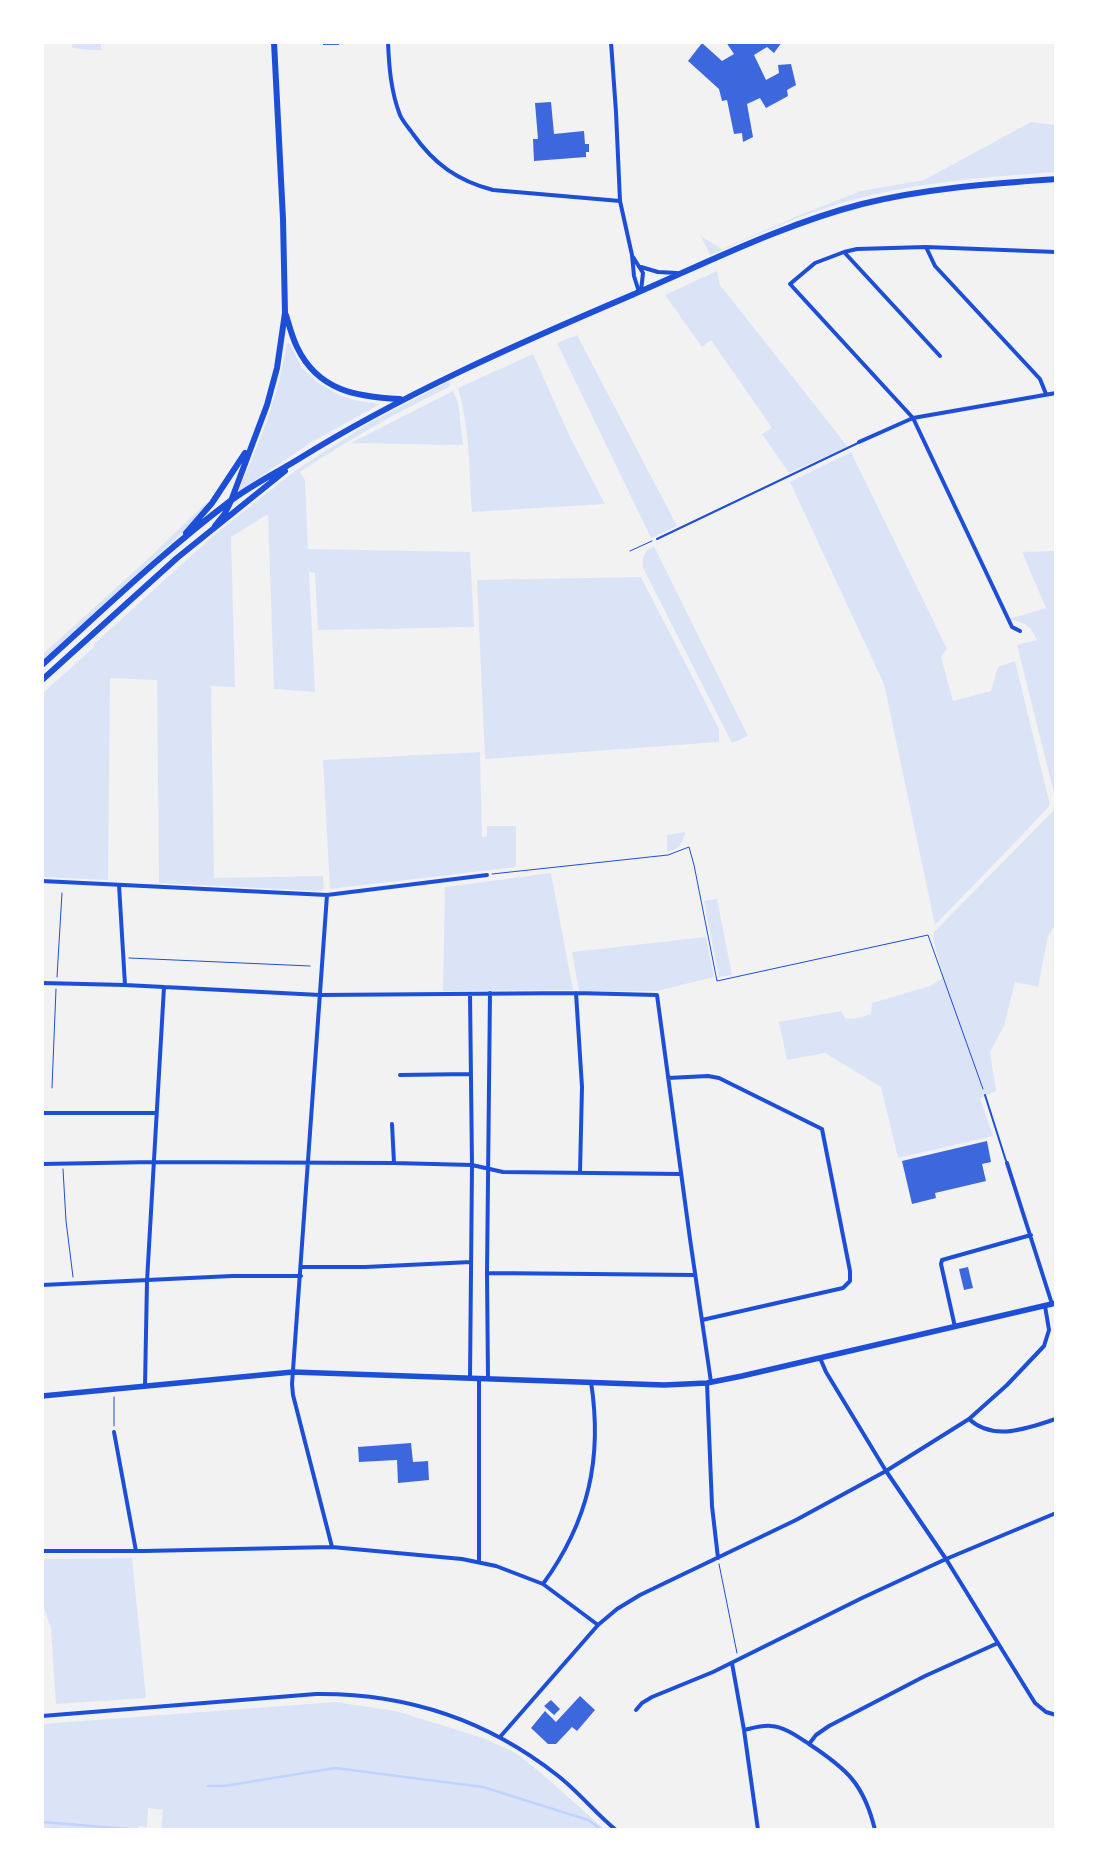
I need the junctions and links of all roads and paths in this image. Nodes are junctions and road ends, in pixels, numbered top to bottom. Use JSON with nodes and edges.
{"nodes":[{"id":1,"x":274,"y":42,"type":"edge"},
{"id":2,"x":388,"y":42,"type":"edge"},
{"id":3,"x":611,"y":42,"type":"edge"},
{"id":4,"x":1056,"y":179,"type":"edge"},
{"id":5,"x":620,"y":201,"type":"junction"},
{"id":6,"x":926,"y":247,"type":"junction"},
{"id":7,"x":844,"y":252,"type":"junction"},
{"id":8,"x":1056,"y":252,"type":"edge"},
{"id":9,"x":632,"y":256,"type":"junction"},
{"id":10,"x":640,"y":267,"type":"junction"},
{"id":11,"x":684,"y":272,"type":"junction"},
{"id":12,"x":640,"y":291,"type":"junction"},
{"id":13,"x":285,"y":314,"type":"junction"},
{"id":14,"x":940,"y":356,"type":"dead end"},
{"id":15,"x":1056,"y":393,"type":"edge"},
{"id":16,"x":1046,"y":394,"type":"junction"},
{"id":17,"x":402,"y":399,"type":"junction"},
{"id":18,"x":913,"y":418,"type":"junction"},
{"id":19,"x":254,"y":439,"type":"junction"},
{"id":20,"x":859,"y":442,"type":"joint"},
{"id":21,"x":318,"y":447,"type":"junction"},
{"id":22,"x":231,"y":501,"type":"junction"},
{"id":23,"x":216,"y":526,"type":"junction"},
{"id":24,"x":657,"y":539,"type":"joint"},
{"id":25,"x":172,"y":548,"type":"junction"},
{"id":26,"x":630,"y":551,"type":"dead end"},
{"id":27,"x":1020,"y":631,"type":"dead end"},
{"id":28,"x":42,"y":665,"type":"edge"},
{"id":29,"x":42,"y":680,"type":"edge"},
{"id":30,"x":486,"y":875,"type":"joint"},
{"id":31,"x":42,"y":881,"type":"edge"},
{"id":32,"x":119,"y":885,"type":"junction"},
{"id":33,"x":62,"y":893,"type":"dead end"},
{"id":34,"x":327,"y":895,"type":"junction"},
{"id":35,"x":123,"y":958,"type":"junction"},
{"id":36,"x":310,"y":966,"type":"dead end"},
{"id":37,"x":42,"y":983,"type":"edge"},
{"id":38,"x":56,"y":983,"type":"junction"},
{"id":39,"x":125,"y":985,"type":"junction"},
{"id":40,"x":164,"y":987,"type":"junction"},
{"id":41,"x":490,"y":993,"type":"junction"},
{"id":42,"x":576,"y":993,"type":"junction"},
{"id":43,"x":470,"y":994,"type":"junction"},
{"id":44,"x":320,"y":995,"type":"junction"},
{"id":45,"x":470,"y":1074,"type":"junction"},
{"id":46,"x":400,"y":1075,"type":"dead end"},
{"id":47,"x":668,"y":1078,"type":"junction"},
{"id":48,"x":52,"y":1088,"type":"dead end"},
{"id":49,"x":985,"y":1094,"type":"joint"},
{"id":50,"x":156,"y":1112,"type":"junction"},
{"id":51,"x":42,"y":1113,"type":"edge"},
{"id":52,"x":392,"y":1124,"type":"dead end"},
{"id":53,"x":154,"y":1162,"type":"junction"},
{"id":54,"x":1007,"y":1162,"type":"joint"},
{"id":55,"x":394,"y":1163,"type":"junction"},
{"id":56,"x":42,"y":1164,"type":"edge"},
{"id":57,"x":63,"y":1164,"type":"junction"},
{"id":58,"x":307,"y":1164,"type":"junction"},
{"id":59,"x":472,"y":1165,"type":"junction"},
{"id":60,"x":489,"y":1170,"type":"junction"},
{"id":61,"x":580,"y":1172,"type":"junction"},
{"id":62,"x":681,"y":1174,"type":"junction"},
{"id":63,"x":1031,"y":1235,"type":"junction"},
{"id":64,"x":471,"y":1262,"type":"junction"},
{"id":65,"x":301,"y":1267,"type":"junction"},
{"id":66,"x":487,"y":1273,"type":"junction"},
{"id":67,"x":695,"y":1275,"type":"junction"},
{"id":68,"x":301,"y":1276,"type":"junction"},
{"id":69,"x":146,"y":1280,"type":"junction"},
{"id":70,"x":73,"y":1284,"type":"junction"},
{"id":71,"x":42,"y":1286,"type":"edge"},
{"id":72,"x":1054,"y":1304,"type":"edge"},
{"id":73,"x":1044,"y":1306,"type":"junction"},
{"id":74,"x":702,"y":1320,"type":"junction"},
{"id":75,"x":955,"y":1327,"type":"junction"},
{"id":76,"x":820,"y":1358,"type":"junction"},
{"id":77,"x":293,"y":1372,"type":"junction"},
{"id":78,"x":470,"y":1378,"type":"junction"},
{"id":79,"x":479,"y":1378,"type":"junction"},
{"id":80,"x":488,"y":1379,"type":"junction"},
{"id":81,"x":591,"y":1382,"type":"junction"},
{"id":82,"x":709,"y":1383,"type":"junction"},
{"id":83,"x":145,"y":1386,"type":"junction"},
{"id":84,"x":114,"y":1389,"type":"junction"},
{"id":85,"x":42,"y":1396,"type":"edge"},
{"id":86,"x":969,"y":1419,"type":"junction"},
{"id":87,"x":1056,"y":1419,"type":"edge"},
{"id":88,"x":114,"y":1432,"type":"joint"},
{"id":89,"x":886,"y":1471,"type":"junction"},
{"id":90,"x":1056,"y":1513,"type":"edge"},
{"id":91,"x":332,"y":1547,"type":"junction"},
{"id":92,"x":42,"y":1551,"type":"edge"},
{"id":93,"x":136,"y":1551,"type":"junction"},
{"id":94,"x":718,"y":1558,"type":"junction"},
{"id":95,"x":946,"y":1559,"type":"junction"},
{"id":96,"x":479,"y":1561,"type":"junction"},
{"id":97,"x":543,"y":1584,"type":"junction"},
{"id":98,"x":598,"y":1625,"type":"junction"},
{"id":99,"x":998,"y":1643,"type":"junction"},
{"id":100,"x":738,"y":1660,"type":"junction"},
{"id":101,"x":732,"y":1663,"type":"junction"},
{"id":102,"x":636,"y":1710,"type":"dead end"},
{"id":103,"x":1056,"y":1715,"type":"edge"},
{"id":104,"x":42,"y":1716,"type":"edge"},
{"id":105,"x":744,"y":1730,"type":"junction"},
{"id":106,"x":500,"y":1737,"type":"junction"},
{"id":107,"x":809,"y":1744,"type":"junction"},
{"id":108,"x":616,"y":1830,"type":"edge"},
{"id":109,"x":758,"y":1830,"type":"edge"},
{"id":110,"x":875,"y":1830,"type":"edge"}],
"edges":[{"from":1,"to":13,"type":"main road"},
{"from":2,"to":5,"type":"street"},
{"from":3,"to":5,"type":"street"},
{"from":4,"to":11,"type":"main road"},
{"from":5,"to":9,"type":"street"},
{"from":6,"to":7,"type":"street"},
{"from":6,"to":8,"type":"street"},
{"from":6,"to":16,"type":"street"},
{"from":7,"to":14,"type":"street"},
{"from":7,"to":18,"type":"street"},
{"from":9,"to":10,"type":"street"},
{"from":9,"to":12,"type":"street"},
{"from":10,"to":11,"type":"street"},
{"from":10,"to":12,"type":"street"},
{"from":11,"to":12,"type":"main road"},
{"from":12,"to":17,"type":"main road"},
{"from":13,"to":17,"type":"main road"},
{"from":13,"to":19,"type":"main road"},
{"from":15,"to":16,"type":"street"},
{"from":16,"to":18,"type":"street"},
{"from":17,"to":21,"type":"main road"},
{"from":18,"to":20,"type":"street"},
{"from":18,"to":27,"type":"street"},
{"from":19,"to":22,"type":"main road"},
{"from":19,"to":25,"type":"main road"},
{"from":20,"to":24,"type":"lane"},
{"from":21,"to":22,"type":"main road"},
{"from":21,"to":23,"type":"main road"},
{"from":22,"to":23,"type":"main road"},
{"from":22,"to":25,"type":"main road"},
{"from":23,"to":29,"type":"main road"},
{"from":24,"to":26,"type":"path"},
{"from":25,"to":28,"type":"main road"},
{"from":30,"to":34,"type":"street"},
{"from":30,"to":49,"type":"path"},
{"from":31,"to":32,"type":"street"},
{"from":32,"to":34,"type":"street"},
{"from":32,"to":35,"type":"street"},
{"from":33,"to":38,"type":"path"},
{"from":34,"to":44,"type":"street"},
{"from":35,"to":36,"type":"path"},
{"from":35,"to":39,"type":"street"},
{"from":37,"to":38,"type":"street"},
{"from":38,"to":39,"type":"street"},
{"from":38,"to":48,"type":"path"},
{"from":39,"to":40,"type":"street"},
{"from":40,"to":44,"type":"street"},
{"from":40,"to":50,"type":"street"},
{"from":41,"to":42,"type":"street"},
{"from":41,"to":43,"type":"street"},
{"from":41,"to":60,"type":"street"},
{"from":42,"to":47,"type":"street"},
{"from":42,"to":61,"type":"street"},
{"from":43,"to":44,"type":"street"},
{"from":43,"to":45,"type":"street"},
{"from":44,"to":58,"type":"street"},
{"from":45,"to":46,"type":"street"},
{"from":45,"to":59,"type":"street"},
{"from":47,"to":62,"type":"street"},
{"from":47,"to":74,"type":"street"},
{"from":49,"to":54,"type":"lane"},
{"from":50,"to":51,"type":"street"},
{"from":50,"to":53,"type":"street"},
{"from":52,"to":55,"type":"street"},
{"from":53,"to":57,"type":"street"},
{"from":53,"to":58,"type":"street"},
{"from":53,"to":69,"type":"street"},
{"from":54,"to":63,"type":"street"},
{"from":55,"to":58,"type":"street"},
{"from":55,"to":59,"type":"street"},
{"from":56,"to":57,"type":"street"},
{"from":57,"to":70,"type":"path"},
{"from":58,"to":65,"type":"street"},
{"from":59,"to":60,"type":"street"},
{"from":59,"to":64,"type":"street"},
{"from":60,"to":61,"type":"street"},
{"from":60,"to":66,"type":"street"},
{"from":61,"to":62,"type":"street"},
{"from":62,"to":67,"type":"street"},
{"from":63,"to":72,"type":"street"},
{"from":63,"to":75,"type":"street"},
{"from":64,"to":65,"type":"street"},
{"from":64,"to":78,"type":"street"},
{"from":65,"to":68,"type":"street"},
{"from":66,"to":67,"type":"street"},
{"from":66,"to":80,"type":"street"},
{"from":67,"to":74,"type":"street"},
{"from":68,"to":69,"type":"street"},
{"from":68,"to":77,"type":"street"},
{"from":69,"to":70,"type":"street"},
{"from":69,"to":83,"type":"street"},
{"from":70,"to":71,"type":"street"},
{"from":72,"to":73,"type":"main road"},
{"from":73,"to":75,"type":"main road"},
{"from":73,"to":86,"type":"street"},
{"from":74,"to":82,"type":"street"},
{"from":75,"to":76,"type":"main road"},
{"from":76,"to":82,"type":"main road"},
{"from":76,"to":89,"type":"street"},
{"from":77,"to":78,"type":"main road"},
{"from":77,"to":83,"type":"main road"},
{"from":77,"to":91,"type":"street"},
{"from":78,"to":79,"type":"main road"},
{"from":79,"to":80,"type":"main road"},
{"from":79,"to":96,"type":"street"},
{"from":80,"to":81,"type":"main road"},
{"from":81,"to":82,"type":"main road"},
{"from":81,"to":97,"type":"street"},
{"from":82,"to":94,"type":"street"},
{"from":83,"to":84,"type":"main road"},
{"from":84,"to":85,"type":"main road"},
{"from":84,"to":88,"type":"path"},
{"from":86,"to":87,"type":"street"},
{"from":86,"to":89,"type":"street"},
{"from":88,"to":93,"type":"street"},
{"from":89,"to":94,"type":"street"},
{"from":89,"to":95,"type":"street"},
{"from":90,"to":95,"type":"street"},
{"from":91,"to":93,"type":"street"},
{"from":91,"to":96,"type":"street"},
{"from":92,"to":93,"type":"street"},
{"from":94,"to":98,"type":"street"},
{"from":94,"to":100,"type":"path"},
{"from":95,"to":99,"type":"street"},
{"from":95,"to":100,"type":"street"},
{"from":96,"to":97,"type":"street"},
{"from":97,"to":98,"type":"street"},
{"from":98,"to":106,"type":"street"},
{"from":99,"to":103,"type":"street"},
{"from":99,"to":107,"type":"street"},
{"from":100,"to":101,"type":"street"},
{"from":101,"to":102,"type":"street"},
{"from":101,"to":105,"type":"street"},
{"from":104,"to":106,"type":"street"},
{"from":105,"to":107,"type":"street"},
{"from":105,"to":109,"type":"street"},
{"from":106,"to":108,"type":"street"},
{"from":107,"to":110,"type":"street"}]}
